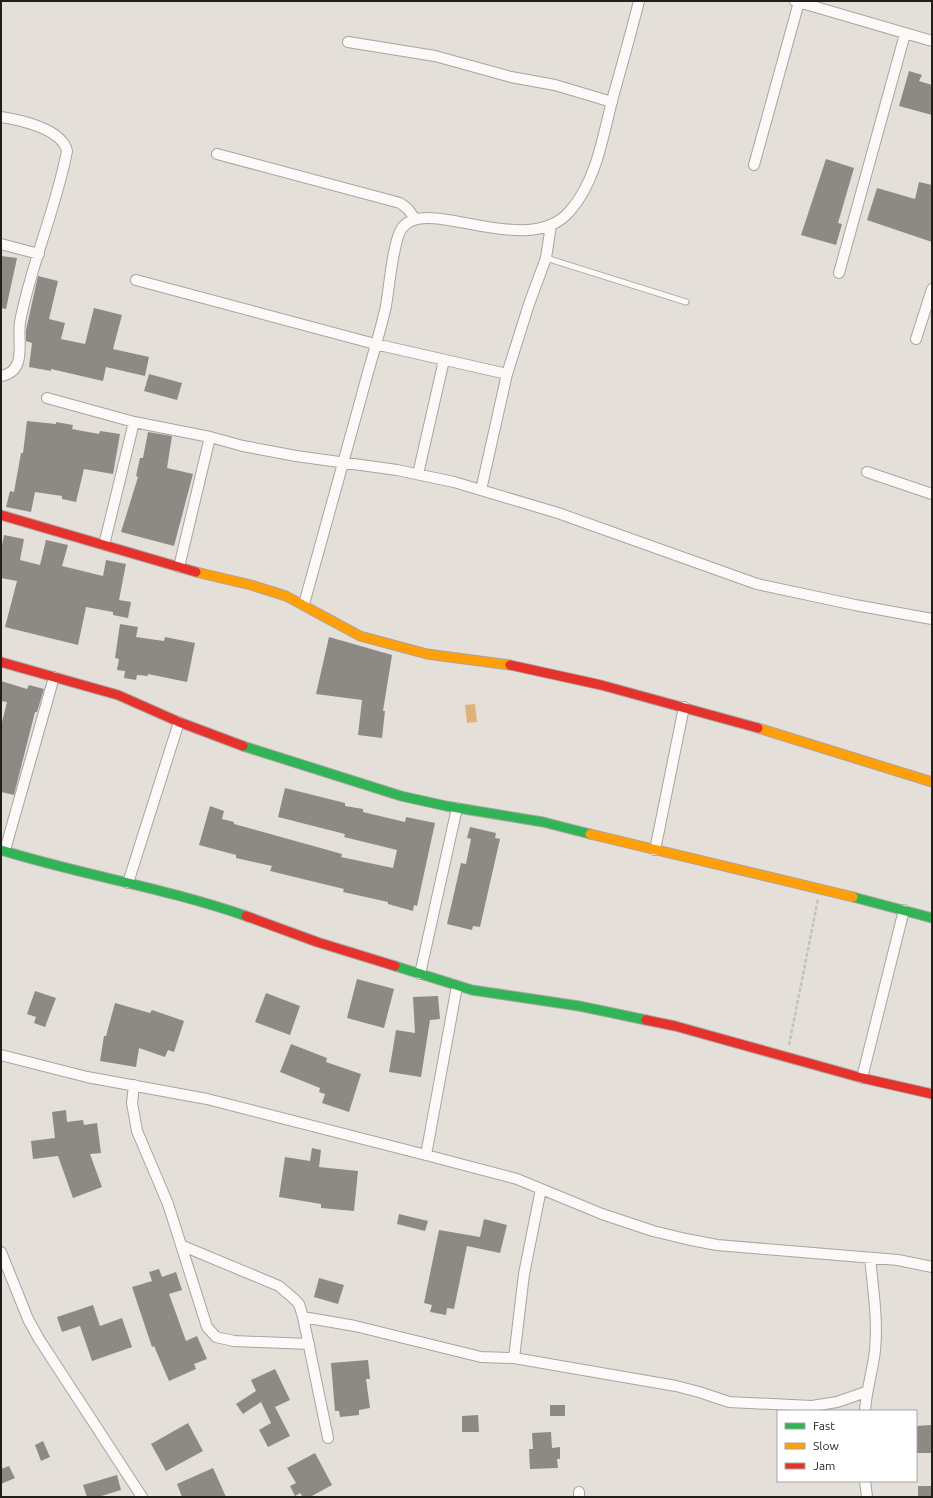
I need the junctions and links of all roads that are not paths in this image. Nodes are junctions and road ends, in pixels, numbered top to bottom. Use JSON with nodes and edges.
{"nodes":[{"id":1,"x":639,"y":1,"type":"edge"},
{"id":2,"x":797,"y":1,"type":"edge"},
{"id":3,"x":905,"y":34,"type":"junction"},
{"id":4,"x":932,"y":41,"type":"edge"},
{"id":5,"x":348,"y":42,"type":"dead end"},
{"id":6,"x":612,"y":102,"type":"junction"},
{"id":7,"x":1,"y":116,"type":"edge"},
{"id":8,"x":217,"y":154,"type":"dead end"},
{"id":9,"x":754,"y":166,"type":"dead end"},
{"id":10,"x":415,"y":219,"type":"junction"},
{"id":11,"x":551,"y":225,"type":"junction"},
{"id":12,"x":1,"y":244,"type":"edge"},
{"id":13,"x":39,"y":254,"type":"junction"},
{"id":14,"x":546,"y":258,"type":"junction"},
{"id":15,"x":839,"y":273,"type":"dead end"},
{"id":16,"x":136,"y":280,"type":"dead end"},
{"id":17,"x":932,"y":289,"type":"edge"},
{"id":18,"x":686,"y":302,"type":"dead end"},
{"id":19,"x":916,"y":339,"type":"dead end"},
{"id":20,"x":375,"y":344,"type":"junction"},
{"id":21,"x":444,"y":360,"type":"junction"},
{"id":22,"x":507,"y":374,"type":"junction"},
{"id":23,"x":1,"y":376,"type":"edge"},
{"id":24,"x":47,"y":398,"type":"dead end"},
{"id":25,"x":134,"y":422,"type":"junction"},
{"id":26,"x":210,"y":437,"type":"junction"},
{"id":27,"x":343,"y":464,"type":"junction"},
{"id":28,"x":867,"y":472,"type":"dead end"},
{"id":29,"x":418,"y":474,"type":"junction"},
{"id":30,"x":481,"y":490,"type":"junction"},
{"id":31,"x":932,"y":494,"type":"edge"},
{"id":32,"x":1,"y":515,"type":"edge"},
{"id":33,"x":104,"y":545,"type":"junction"},
{"id":34,"x":179,"y":567,"type":"junction"},
{"id":35,"x":304,"y":604,"type":"junction"},
{"id":36,"x":932,"y":619,"type":"edge"},
{"id":37,"x":1,"y":662,"type":"edge"},
{"id":38,"x":54,"y":677,"type":"junction"},
{"id":39,"x":684,"y":707,"type":"junction"},
{"id":40,"x":179,"y":722,"type":"junction"},
{"id":41,"x":932,"y":782,"type":"edge"},
{"id":42,"x":457,"y":808,"type":"junction"},
{"id":43,"x":3,"y":850,"type":"edge"},
{"id":44,"x":655,"y":850,"type":"junction"},
{"id":45,"x":128,"y":883,"type":"junction"},
{"id":46,"x":904,"y":910,"type":"junction"},
{"id":47,"x":932,"y":918,"type":"edge"},
{"id":48,"x":420,"y":974,"type":"junction"},
{"id":49,"x":457,"y":986,"type":"junction"},
{"id":50,"x":1,"y":1055,"type":"edge"},
{"id":51,"x":862,"y":1078,"type":"junction"},
{"id":52,"x":134,"y":1085,"type":"junction"},
{"id":53,"x":932,"y":1094,"type":"edge"},
{"id":54,"x":426,"y":1155,"type":"junction"},
{"id":55,"x":541,"y":1189,"type":"junction"},
{"id":56,"x":182,"y":1246,"type":"junction"},
{"id":57,"x":1,"y":1252,"type":"edge"},
{"id":58,"x":870,"y":1258,"type":"junction"},
{"id":59,"x":932,"y":1267,"type":"edge"},
{"id":60,"x":303,"y":1317,"type":"junction"},
{"id":61,"x":309,"y":1344,"type":"junction"},
{"id":62,"x":514,"y":1358,"type":"junction"},
{"id":63,"x":866,"y":1392,"type":"junction"},
{"id":64,"x":865,"y":1410,"type":"edge"},
{"id":65,"x":328,"y":1438,"type":"dead end"},
{"id":66,"x":865,"y":1482,"type":"edge"},
{"id":67,"x":142,"y":1497,"type":"edge"},
{"id":68,"x":867,"y":1497,"type":"edge"}],
"edges":[{"from":1,"to":6,"type":"street"},
{"from":2,"to":3,"type":"street"},
{"from":2,"to":9,"type":"street"},
{"from":3,"to":4,"type":"street"},
{"from":3,"to":15,"type":"street"},
{"from":5,"to":6,"type":"street"},
{"from":6,"to":11,"type":"street"},
{"from":7,"to":13,"type":"street"},
{"from":8,"to":10,"type":"street"},
{"from":10,"to":11,"type":"street"},
{"from":10,"to":20,"type":"street"},
{"from":11,"to":14,"type":"street"},
{"from":12,"to":13,"type":"street"},
{"from":13,"to":23,"type":"street"},
{"from":14,"to":18,"type":"lane"},
{"from":14,"to":22,"type":"street"},
{"from":16,"to":20,"type":"street"},
{"from":17,"to":19,"type":"street"},
{"from":20,"to":21,"type":"street"},
{"from":20,"to":27,"type":"street"},
{"from":21,"to":22,"type":"street"},
{"from":21,"to":29,"type":"street"},
{"from":22,"to":30,"type":"street"},
{"from":24,"to":25,"type":"street"},
{"from":25,"to":26,"type":"street"},
{"from":25,"to":33,"type":"street"},
{"from":26,"to":27,"type":"street"},
{"from":26,"to":34,"type":"street"},
{"from":27,"to":29,"type":"street"},
{"from":27,"to":35,"type":"street"},
{"from":28,"to":31,"type":"street"},
{"from":29,"to":30,"type":"street"},
{"from":30,"to":36,"type":"street"},
{"from":32,"to":33,"type":"street"},
{"from":33,"to":34,"type":"street"},
{"from":34,"to":35,"type":"street"},
{"from":35,"to":39,"type":"street"},
{"from":37,"to":38,"type":"street"},
{"from":38,"to":40,"type":"street"},
{"from":38,"to":43,"type":"street"},
{"from":39,"to":41,"type":"street"},
{"from":39,"to":44,"type":"street"},
{"from":40,"to":42,"type":"street"},
{"from":40,"to":45,"type":"street"},
{"from":42,"to":44,"type":"street"},
{"from":42,"to":48,"type":"street"},
{"from":43,"to":45,"type":"street"},
{"from":44,"to":46,"type":"street"},
{"from":45,"to":48,"type":"street"},
{"from":46,"to":47,"type":"street"},
{"from":46,"to":51,"type":"street"},
{"from":48,"to":49,"type":"street"},
{"from":49,"to":51,"type":"street"},
{"from":49,"to":54,"type":"street"},
{"from":50,"to":52,"type":"street"},
{"from":51,"to":53,"type":"street"},
{"from":52,"to":54,"type":"street"},
{"from":52,"to":56,"type":"street"},
{"from":54,"to":55,"type":"street"},
{"from":55,"to":58,"type":"street"},
{"from":55,"to":62,"type":"street"},
{"from":56,"to":60,"type":"street"},
{"from":56,"to":61,"type":"street"},
{"from":57,"to":67,"type":"street"},
{"from":58,"to":59,"type":"street"},
{"from":58,"to":63,"type":"street"},
{"from":60,"to":61,"type":"street"},
{"from":60,"to":62,"type":"street"},
{"from":61,"to":65,"type":"street"},
{"from":62,"to":63,"type":"street"},
{"from":63,"to":64,"type":"street"},
{"from":66,"to":68,"type":"street"}]}
